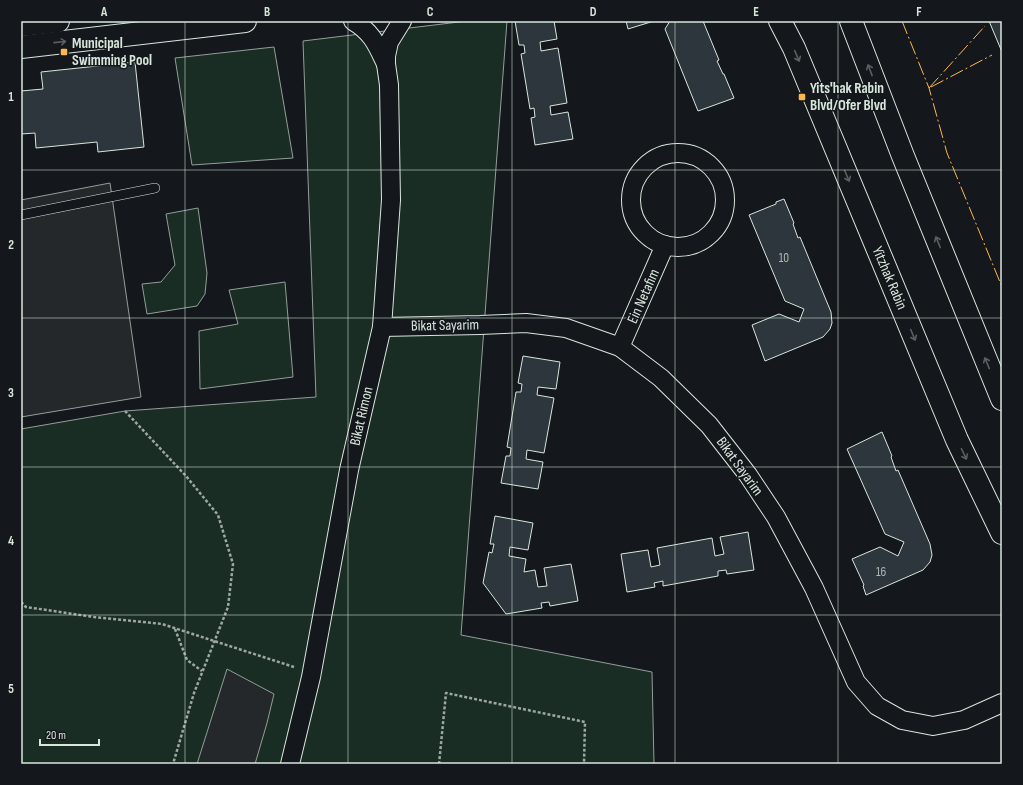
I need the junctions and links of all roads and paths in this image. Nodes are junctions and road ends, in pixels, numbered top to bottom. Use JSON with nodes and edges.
{"nodes":[{"id":1,"x":58,"y":21,"type":"edge"},
{"id":2,"x":245,"y":21,"type":"edge"},
{"id":3,"x":352,"y":21,"type":"edge"},
{"id":4,"x":402,"y":21,"type":"edge"},
{"id":5,"x":780,"y":21,"type":"edge"},
{"id":6,"x":851,"y":21,"type":"edge"},
{"id":7,"x":21,"y":25,"type":"edge"},
{"id":8,"x":21,"y":47,"type":"edge"},
{"id":9,"x":386,"y":64,"type":"junction"},
{"id":10,"x":155,"y":188,"type":"dead end"},
{"id":11,"x":21,"y":215,"type":"edge"},
{"id":12,"x":665,"y":245,"type":"junction"},
{"id":13,"x":382,"y":327,"type":"junction"},
{"id":14,"x":620,"y":347,"type":"junction"},
{"id":15,"x":1002,"y":399,"type":"edge"},
{"id":16,"x":125,"y":411,"type":"dead end"},
{"id":17,"x":1002,"y":533,"type":"edge"},
{"id":18,"x":21,"y":602,"type":"edge"},
{"id":19,"x":174,"y":628,"type":"junction"},
{"id":20,"x":214,"y":640,"type":"junction"},
{"id":21,"x":300,"y":669,"type":"dead end"},
{"id":22,"x":202,"y":671,"type":"junction"},
{"id":23,"x":1002,"y":704,"type":"edge"},
{"id":24,"x":173,"y":764,"type":"edge"},
{"id":25,"x":290,"y":764,"type":"edge"},
{"id":26,"x":440,"y":764,"type":"edge"},
{"id":27,"x":584,"y":764,"type":"edge"}],
"edges":[{"from":1,"to":7,"type":"main road"},
{"from":8,"to":2,"type":"main road","one_way":true},
{"from":3,"to":9,"type":"street","name":"Bikat Rimon"},
{"from":4,"to":9,"type":"street","name":"Bikat Rimon"},
{"from":5,"to":17,"type":"main road","name":"Yitzhak Rabin","one_way":true},
{"from":15,"to":6,"type":"main road","one_way":true},
{"from":9,"to":13,"type":"street","name":"Bikat Rimon"},
{"from":10,"to":11,"type":"lane"},
{"from":12,"to":12,"type":"street"},
{"from":12,"to":14,"type":"street","name":"Ein Netafim"},
{"from":13,"to":14,"type":"street","name":"Bikat Sayarim"},
{"from":13,"to":25,"type":"street","name":"Bikat Rimon"},
{"from":14,"to":23,"type":"street","name":"Bikat Sayarim"},
{"from":16,"to":20,"type":"path"},
{"from":18,"to":19,"type":"path"},
{"from":19,"to":20,"type":"path"},
{"from":19,"to":22,"type":"path"},
{"from":20,"to":21,"type":"path"},
{"from":20,"to":22,"type":"path"},
{"from":22,"to":24,"type":"path"},
{"from":26,"to":27,"type":"path"}]}
